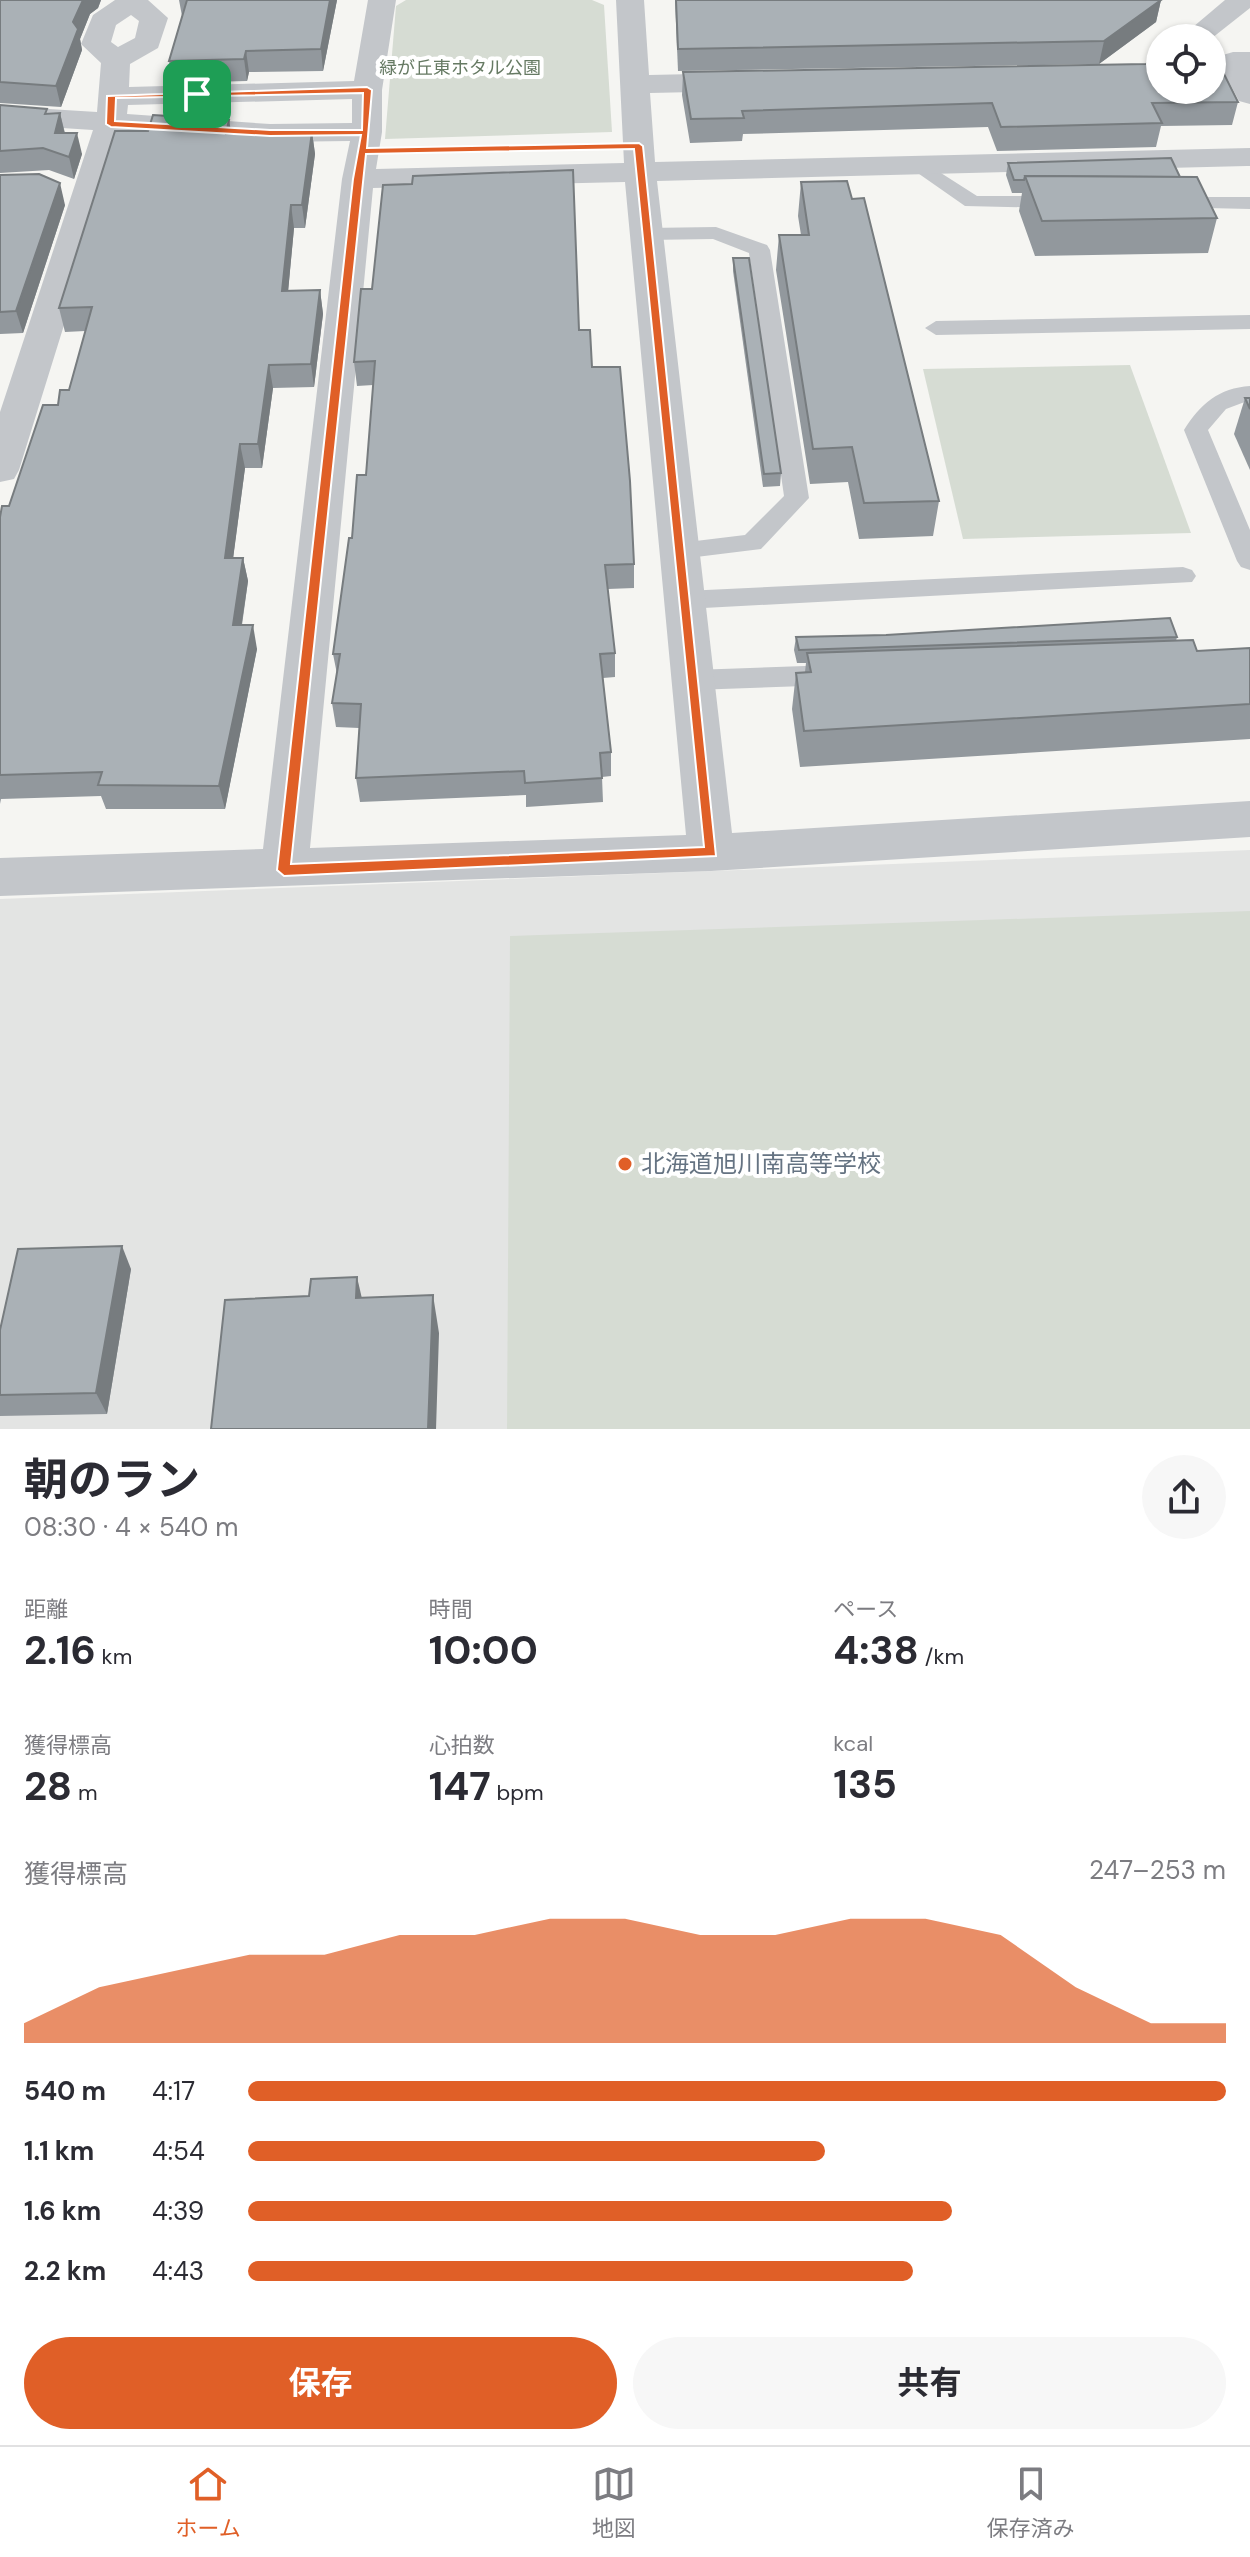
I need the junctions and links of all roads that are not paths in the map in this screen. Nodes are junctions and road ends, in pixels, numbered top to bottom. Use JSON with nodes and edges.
{"nodes":[{"id":1,"x":382,"y":0,"type":"edge"},
{"id":2,"x":630,"y":0,"type":"edge"},
{"id":3,"x":1243,"y":0,"type":"edge"},
{"id":4,"x":134,"y":2,"type":"edge"},
{"id":5,"x":1212,"y":24,"type":"edge"},
{"id":6,"x":1232,"y":59,"type":"edge"},
{"id":7,"x":777,"y":82,"type":"edge"},
{"id":8,"x":635,"y":84,"type":"junction"},
{"id":9,"x":367,"y":90,"type":"junction"},
{"id":10,"x":1250,"y":95,"type":"edge"},
{"id":11,"x":111,"y":110,"type":"junction"},
{"id":12,"x":0,"y":115,"type":"edge"},
{"id":13,"x":1247,"y":151,"type":"edge"},
{"id":14,"x":362,"y":154,"type":"junction"},
{"id":15,"x":639,"y":156,"type":"junction"},
{"id":16,"x":919,"y":165,"type":"junction"},
{"id":17,"x":1080,"y":202,"type":"edge"},
{"id":18,"x":1157,"y":203,"type":"edge"},
{"id":19,"x":1250,"y":203,"type":"edge"},
{"id":20,"x":647,"y":234,"type":"junction"},
{"id":21,"x":1250,"y":322,"type":"edge"},
{"id":22,"x":936,"y":328,"type":"dead end"},
{"id":23,"x":1250,"y":393,"type":"edge"},
{"id":24,"x":0,"y":470,"type":"edge"},
{"id":25,"x":680,"y":550,"type":"junction"},
{"id":26,"x":1250,"y":561,"type":"edge"},
{"id":27,"x":1183,"y":576,"type":"dead end"},
{"id":28,"x":685,"y":600,"type":"junction"},
{"id":29,"x":852,"y":674,"type":"edge"},
{"id":30,"x":693,"y":680,"type":"junction"},
{"id":31,"x":1250,"y":819,"type":"edge"},
{"id":32,"x":711,"y":853,"type":"junction"},
{"id":33,"x":284,"y":870,"type":"junction"},
{"id":34,"x":0,"y":877,"type":"edge"}],
"edges":[{"from":1,"to":9,"type":"street"},
{"from":2,"to":8,"type":"street"},
{"from":3,"to":5,"type":"street"},
{"from":4,"to":11,"type":"street"},
{"from":6,"to":10,"type":"street"},
{"from":7,"to":8,"type":"street"},
{"from":8,"to":15,"type":"street"},
{"from":9,"to":11,"type":"street"},
{"from":9,"to":14,"type":"street"},
{"from":11,"to":12,"type":"street"},
{"from":11,"to":14,"type":"street"},
{"from":11,"to":24,"type":"street"},
{"from":13,"to":15,"type":"street"},
{"from":13,"to":16,"type":"street"},
{"from":14,"to":15,"type":"street"},
{"from":14,"to":33,"type":"street"},
{"from":15,"to":16,"type":"street"},
{"from":15,"to":20,"type":"street"},
{"from":16,"to":17,"type":"lane"},
{"from":18,"to":19,"type":"lane"},
{"from":20,"to":25,"type":"street"},
{"from":20,"to":25,"type":"lane"},
{"from":21,"to":22,"type":"lane"},
{"from":23,"to":26,"type":"lane"},
{"from":25,"to":28,"type":"street"},
{"from":27,"to":28,"type":"lane"},
{"from":28,"to":30,"type":"street"},
{"from":29,"to":30,"type":"lane"},
{"from":30,"to":32,"type":"street"},
{"from":31,"to":32,"type":"street"},
{"from":32,"to":33,"type":"street"},
{"from":33,"to":34,"type":"street"}]}
